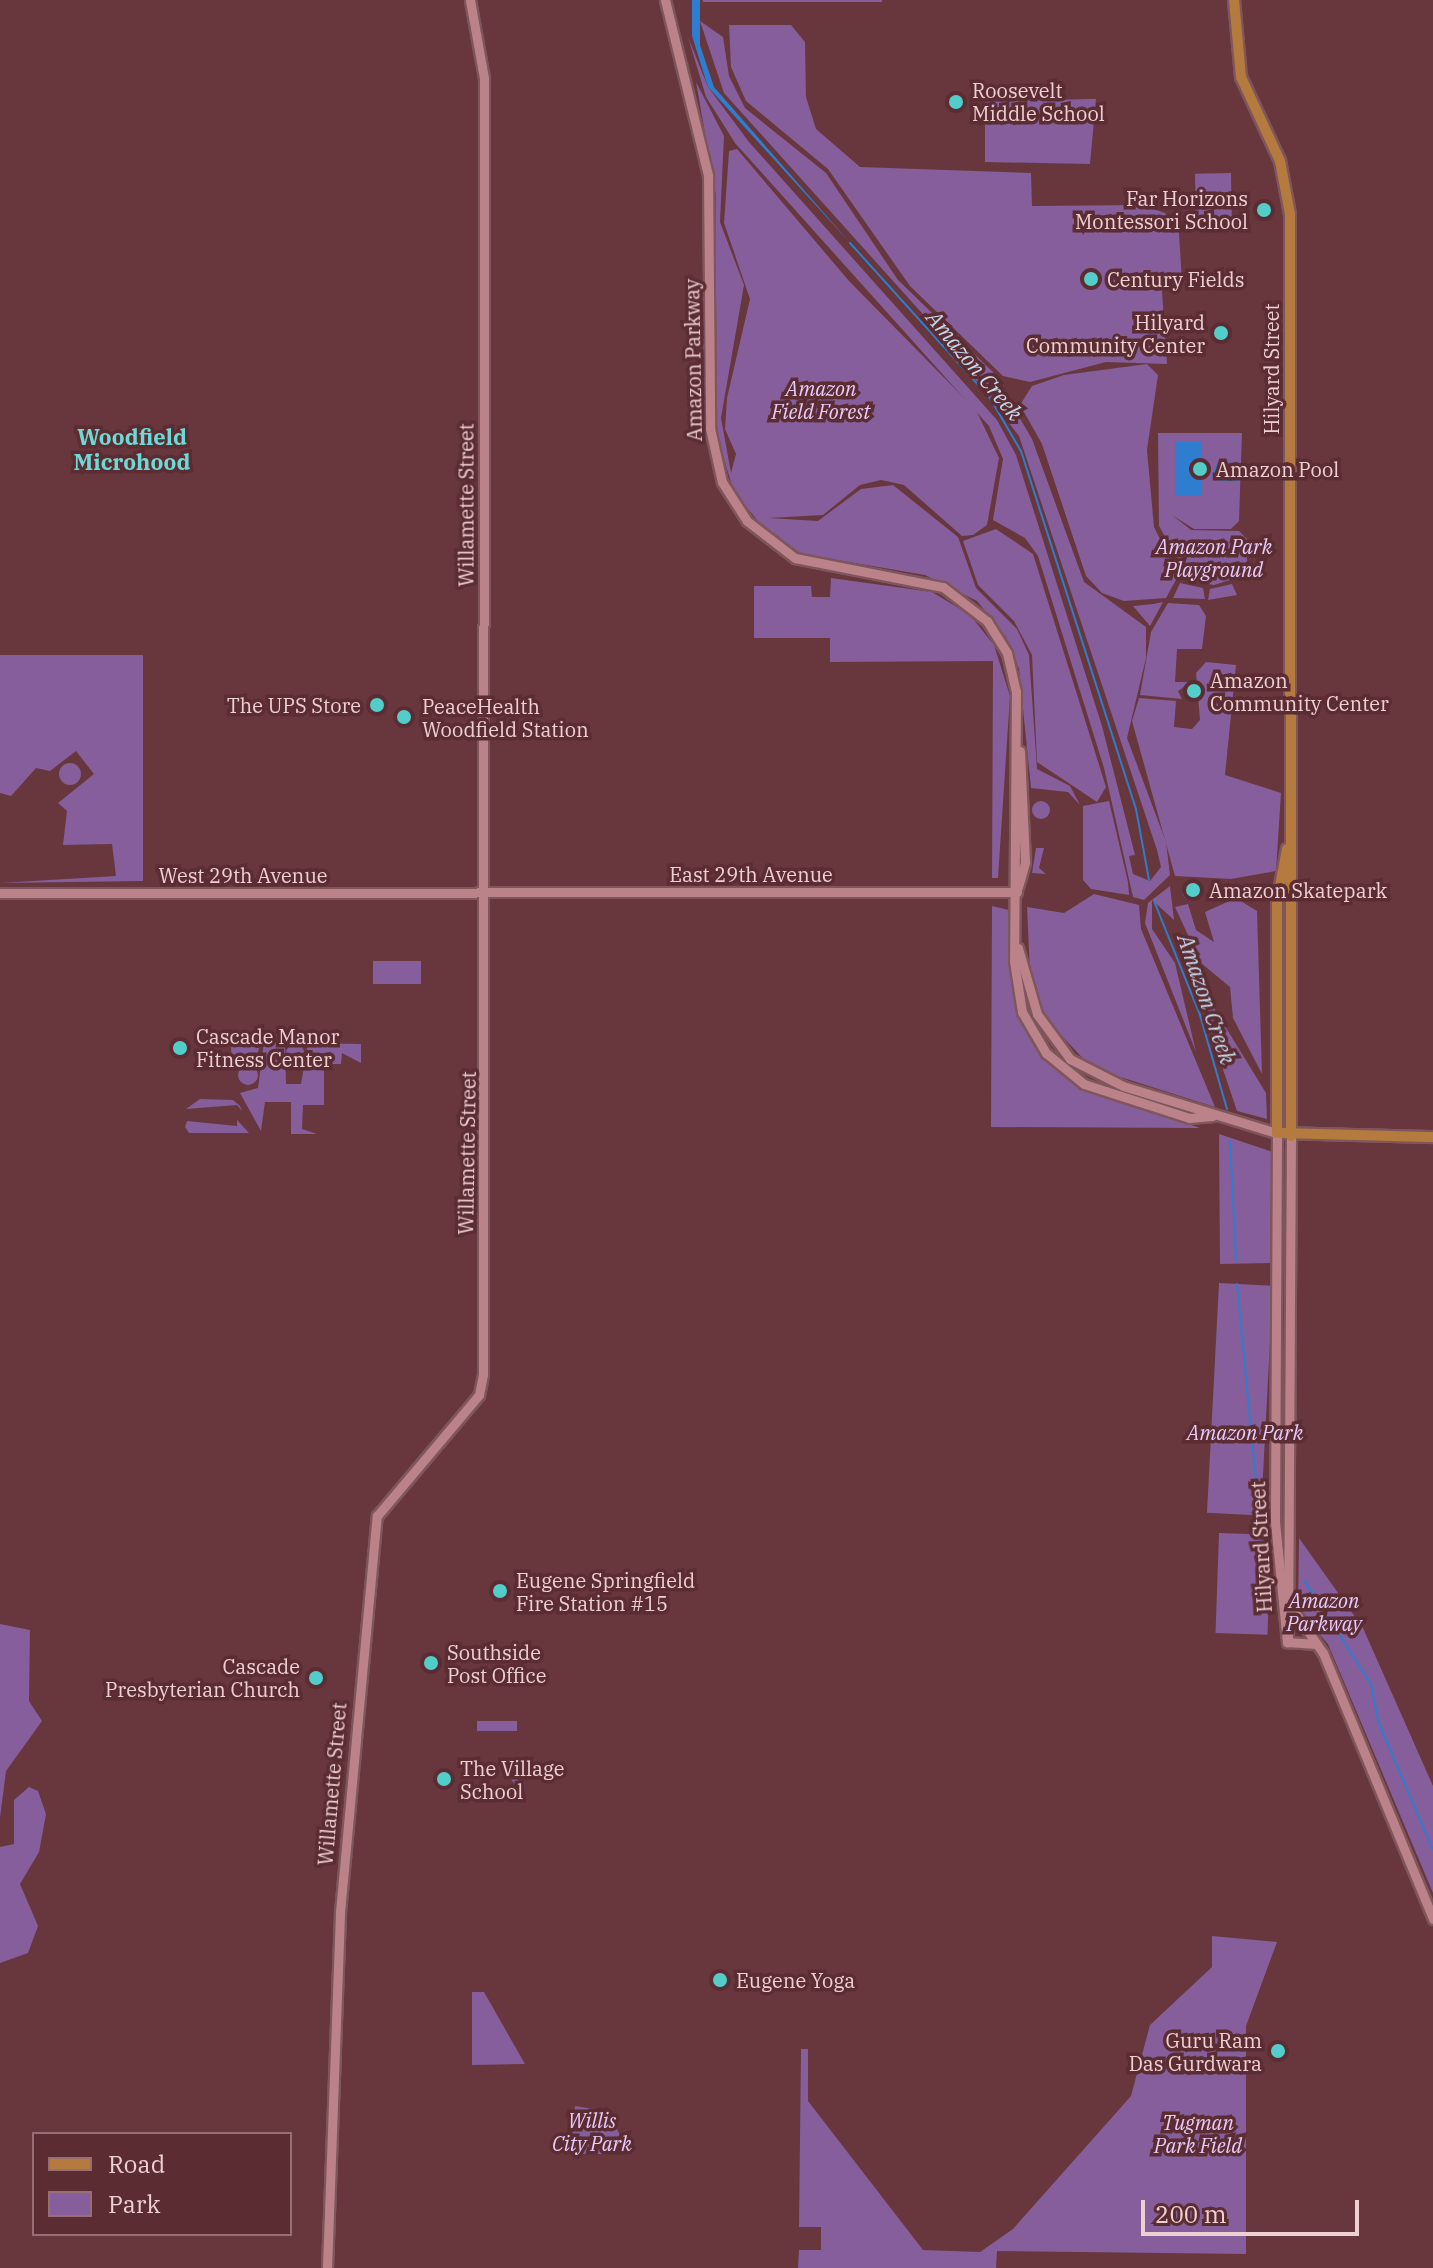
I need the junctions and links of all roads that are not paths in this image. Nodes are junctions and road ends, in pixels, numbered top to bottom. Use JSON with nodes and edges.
{"nodes":[{"id":1,"x":470,"y":0,"type":"edge"},
{"id":2,"x":665,"y":0,"type":"edge"},
{"id":3,"x":1234,"y":0,"type":"edge"},
{"id":4,"x":1288,"y":845,"type":"junction"},
{"id":5,"x":485,"y":892,"type":"junction"},
{"id":6,"x":1017,"y":892,"type":"junction"},
{"id":7,"x":0,"y":893,"type":"edge"},
{"id":8,"x":1277,"y":1133,"type":"junction"},
{"id":9,"x":1291,"y":1136,"type":"junction"},
{"id":10,"x":1433,"y":1137,"type":"edge"},
{"id":11,"x":1293,"y":1608,"type":"junction"},
{"id":12,"x":1287,"y":1642,"type":"junction"},
{"id":13,"x":1316,"y":1645,"type":"junction"},
{"id":14,"x":1433,"y":1919,"type":"edge"},
{"id":15,"x":327,"y":2268,"type":"edge"}],
"edges":[{"from":1,"to":5,"type":"main road","name":"Willamette Street"},
{"from":2,"to":6,"type":"main road","name":"Amazon Parkway"},
{"from":3,"to":4,"type":"main road","name":"Hilyard Street"},
{"from":4,"to":8,"type":"main road","name":"Hilyard Street"},
{"from":4,"to":9,"type":"main road","name":"Hilyard Street"},
{"from":5,"to":6,"type":"main road","name":"East 29th Avenue"},
{"from":5,"to":7,"type":"main road","name":"West 29th Avenue"},
{"from":5,"to":15,"type":"main road","name":"Willamette Street"},
{"from":6,"to":8,"type":"main road","name":"Amazon Parkway"},
{"from":8,"to":9,"type":"main road","name":"Amazon Parkway"},
{"from":8,"to":12,"type":"main road","name":"Hilyard Street"},
{"from":9,"to":10,"type":"main road","name":"Amazon Parkway"},
{"from":9,"to":11,"type":"main road","name":"Hilyard Street"},
{"from":11,"to":12,"type":"main road","name":"Hilyard Street"},
{"from":11,"to":13,"type":"main road"},
{"from":12,"to":13,"type":"main road"},
{"from":13,"to":14,"type":"main road"}]}
